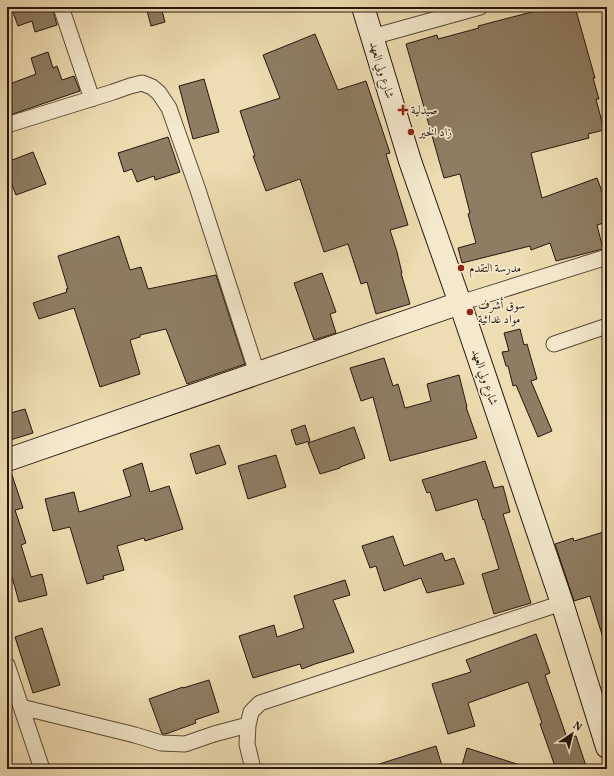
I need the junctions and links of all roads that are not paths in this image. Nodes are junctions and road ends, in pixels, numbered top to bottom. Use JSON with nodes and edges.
{"nodes":[{"id":1,"x":61,"y":7,"type":"edge"},
{"id":2,"x":363,"y":7,"type":"edge"},
{"id":3,"x":480,"y":7,"type":"edge"},
{"id":4,"x":372,"y":37,"type":"junction"},
{"id":5,"x":92,"y":99,"type":"junction"},
{"id":6,"x":7,"y":125,"type":"edge"},
{"id":7,"x":607,"y":257,"type":"edge"},
{"id":8,"x":460,"y":303,"type":"junction"},
{"id":9,"x":607,"y":326,"type":"edge"},
{"id":10,"x":554,"y":344,"type":"dead end"},
{"id":11,"x":257,"y":373,"type":"junction"},
{"id":12,"x":7,"y":460,"type":"edge"},
{"id":13,"x":562,"y":602,"type":"junction"},
{"id":14,"x":7,"y":665,"type":"edge"},
{"id":15,"x":21,"y":707,"type":"junction"},
{"id":16,"x":248,"y":725,"type":"junction"},
{"id":17,"x":607,"y":747,"type":"edge"},
{"id":18,"x":42,"y":769,"type":"edge"},
{"id":19,"x":253,"y":769,"type":"edge"}],
"edges":[{"from":1,"to":5,"type":"street"},
{"from":2,"to":4,"type":"main road","name":"شارع ولي العهد"},
{"from":3,"to":4,"type":"street"},
{"from":4,"to":8,"type":"main road","name":"شارع ولي العهد"},
{"from":5,"to":6,"type":"street"},
{"from":5,"to":11,"type":"street"},
{"from":7,"to":8,"type":"street"},
{"from":8,"to":11,"type":"main road"},
{"from":8,"to":13,"type":"main road","name":"شارع ولي العهد"},
{"from":9,"to":10,"type":"street"},
{"from":11,"to":12,"type":"main road"},
{"from":13,"to":16,"type":"street"},
{"from":13,"to":17,"type":"main road","name":"شارع ولي العهد"},
{"from":14,"to":15,"type":"street"},
{"from":15,"to":16,"type":"street"},
{"from":15,"to":18,"type":"street"},
{"from":16,"to":19,"type":"street"}]}
